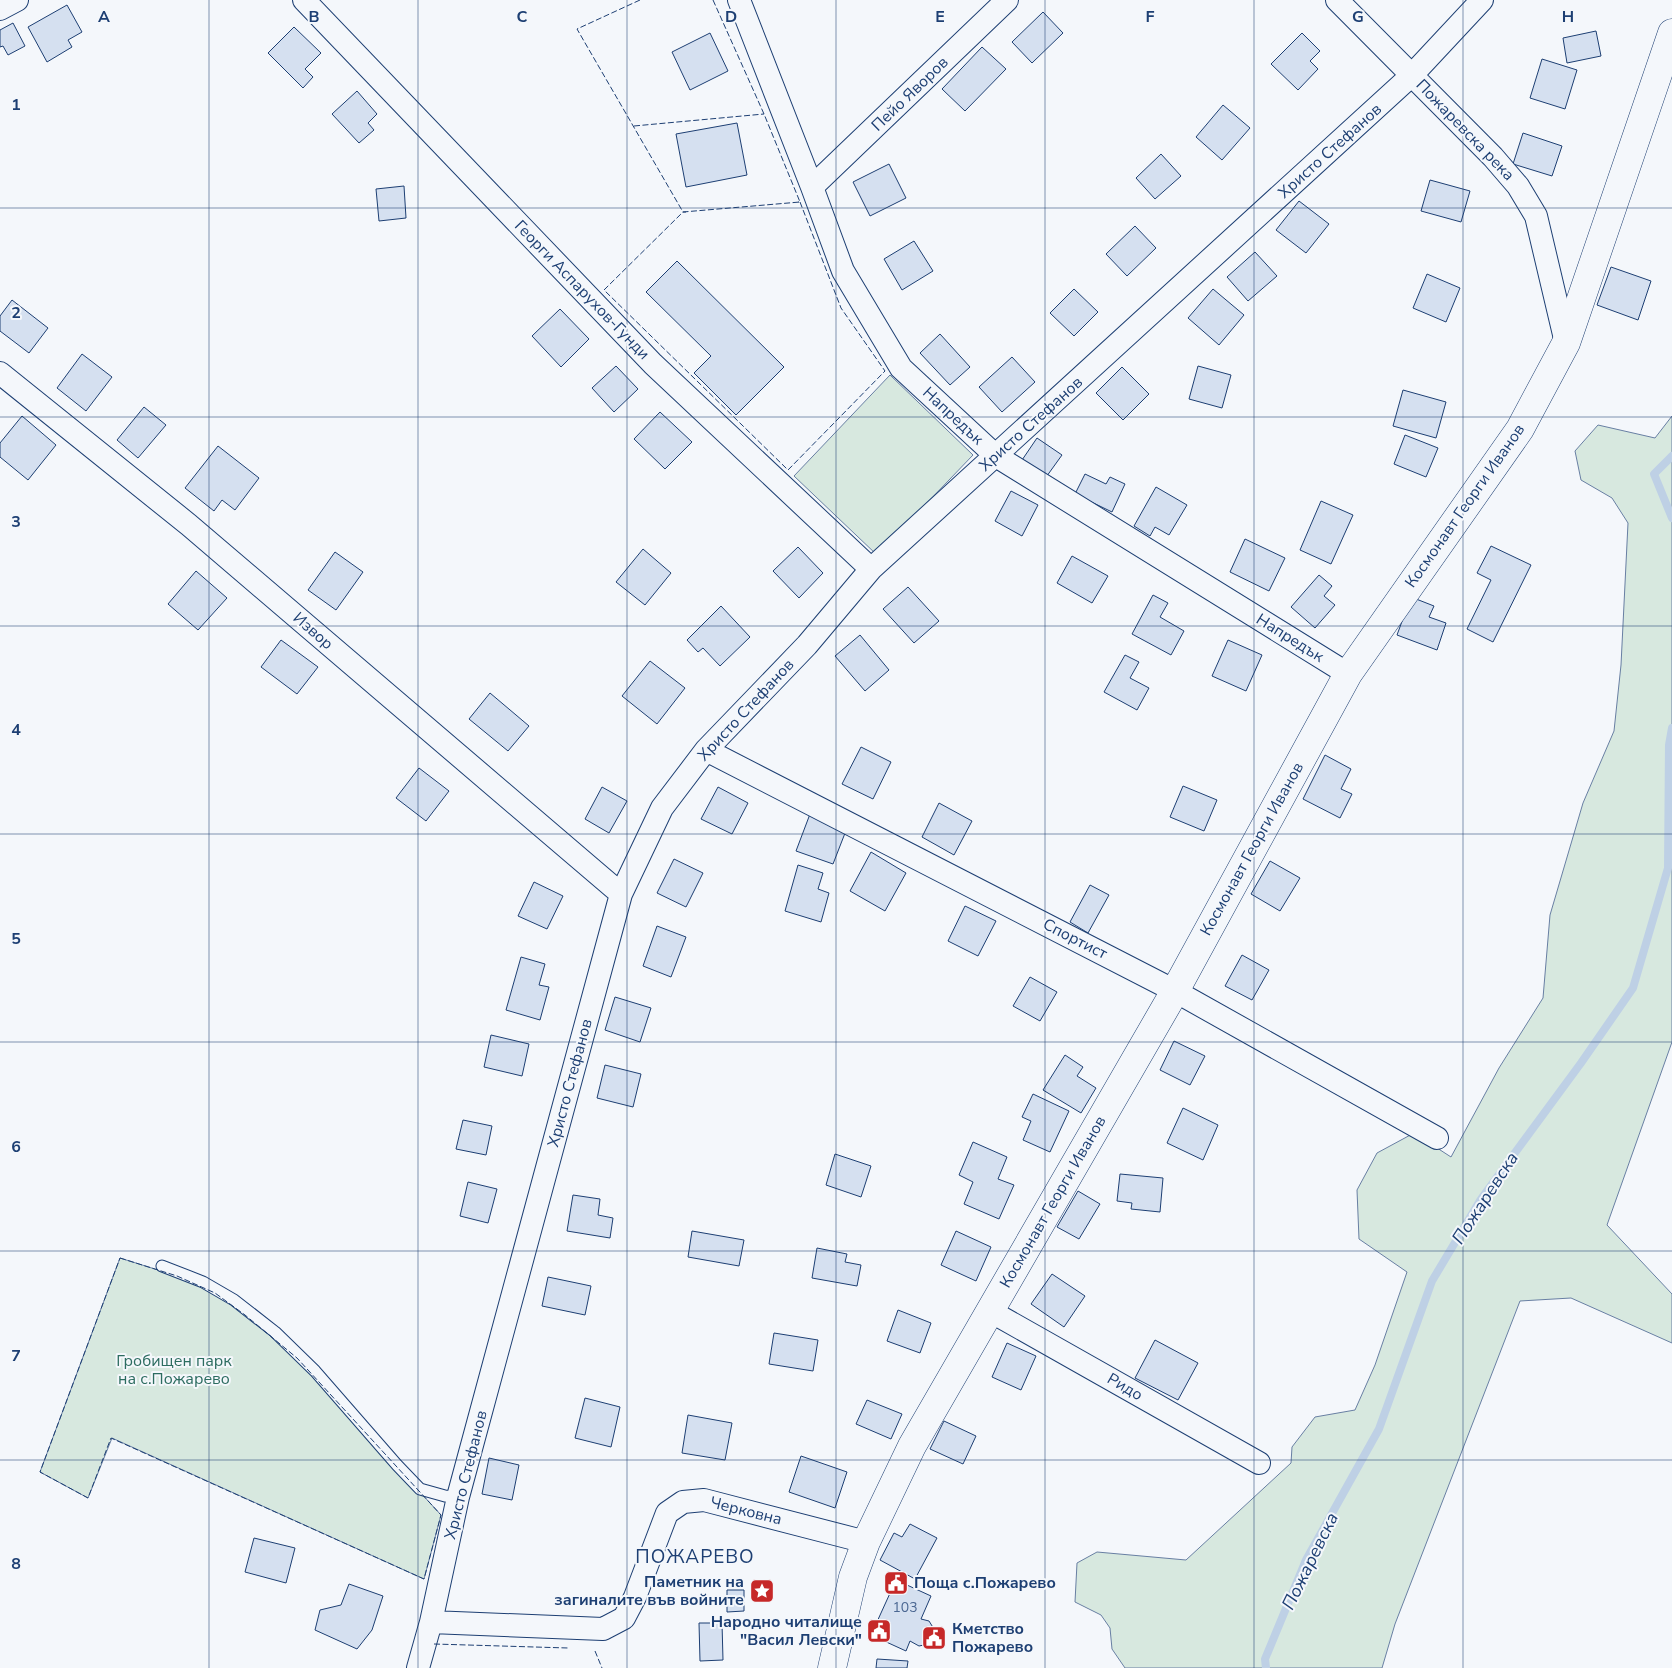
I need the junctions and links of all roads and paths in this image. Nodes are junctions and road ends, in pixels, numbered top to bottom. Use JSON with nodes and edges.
{"nodes":[{"id":1,"x":17,"y":0,"type":"edge"},
{"id":2,"x":304,"y":0,"type":"edge"},
{"id":3,"x":739,"y":0,"type":"edge"},
{"id":4,"x":1007,"y":0,"type":"edge"},
{"id":5,"x":1337,"y":0,"type":"edge"},
{"id":6,"x":1482,"y":0,"type":"edge"},
{"id":7,"x":0,"y":9,"type":"edge"},
{"id":8,"x":1672,"y":33,"type":"edge"},
{"id":9,"x":1412,"y":76,"type":"junction"},
{"id":10,"x":812,"y":187,"type":"junction"},
{"id":11,"x":1566,"y":343,"type":"junction"},
{"id":12,"x":0,"y":373,"type":"edge"},
{"id":13,"x":996,"y":456,"type":"junction"},
{"id":14,"x":871,"y":569,"type":"junction"},
{"id":15,"x":1348,"y":674,"type":"junction"},
{"id":16,"x":706,"y":750,"type":"junction"},
{"id":17,"x":621,"y":894,"type":"junction"},
{"id":18,"x":1175,"y":991,"type":"junction"},
{"id":19,"x":1437,"y":1138,"type":"dead end"},
{"id":20,"x":162,"y":1266,"type":"dead end"},
{"id":21,"x":990,"y":1311,"type":"junction"},
{"id":22,"x":1259,"y":1463,"type":"dead end"},
{"id":23,"x":458,"y":1497,"type":"junction"},
{"id":24,"x":866,"y":1542,"type":"junction"},
{"id":25,"x":431,"y":1622,"type":"junction"},
{"id":26,"x":418,"y":1668,"type":"edge"},
{"id":27,"x":832,"y":1668,"type":"edge"}],
"edges":[{"from":1,"to":7,"type":"street"},
{"from":2,"to":14,"type":"street","name":"Георги Аспарухов-Гунди"},
{"from":3,"to":10,"type":"street","name":"Напредък"},
{"from":4,"to":10,"type":"street","name":"Пейо Яворов"},
{"from":5,"to":9,"type":"street","name":"Пожаревска река"},
{"from":6,"to":9,"type":"street","name":"Христо Стефанов"},
{"from":8,"to":11,"type":"street","name":"Космонавт Георги Иванов"},
{"from":9,"to":11,"type":"street","name":"Пожаревска река"},
{"from":9,"to":13,"type":"street","name":"Христо Стефанов"},
{"from":10,"to":13,"type":"street","name":"Напредък"},
{"from":11,"to":15,"type":"street","name":"Космонавт Георги Иванов"},
{"from":12,"to":17,"type":"street","name":"Извор"},
{"from":13,"to":14,"type":"street","name":"Христо Стефанов"},
{"from":13,"to":15,"type":"street","name":"Напредък"},
{"from":14,"to":16,"type":"street","name":"Христо Стефанов"},
{"from":15,"to":18,"type":"street","name":"Космонавт Георги Иванов"},
{"from":16,"to":17,"type":"street","name":"Христо Стефанов"},
{"from":16,"to":18,"type":"street","name":"Спортист"},
{"from":17,"to":23,"type":"street","name":"Христо Стефанов"},
{"from":18,"to":19,"type":"street","name":"Спортист"},
{"from":18,"to":21,"type":"street","name":"Космонавт Георги Иванов"},
{"from":20,"to":23,"type":"lane"},
{"from":21,"to":22,"type":"street","name":"Ридо"},
{"from":21,"to":24,"type":"street","name":"Космонавт Георги Иванов"},
{"from":23,"to":25,"type":"street","name":"Христо Стефанов"},
{"from":24,"to":25,"type":"street","name":"Черковна"},
{"from":24,"to":27,"type":"street","name":"Космонавт Георги Иванов"},
{"from":25,"to":26,"type":"street","name":"Христо Стефанов"}]}
